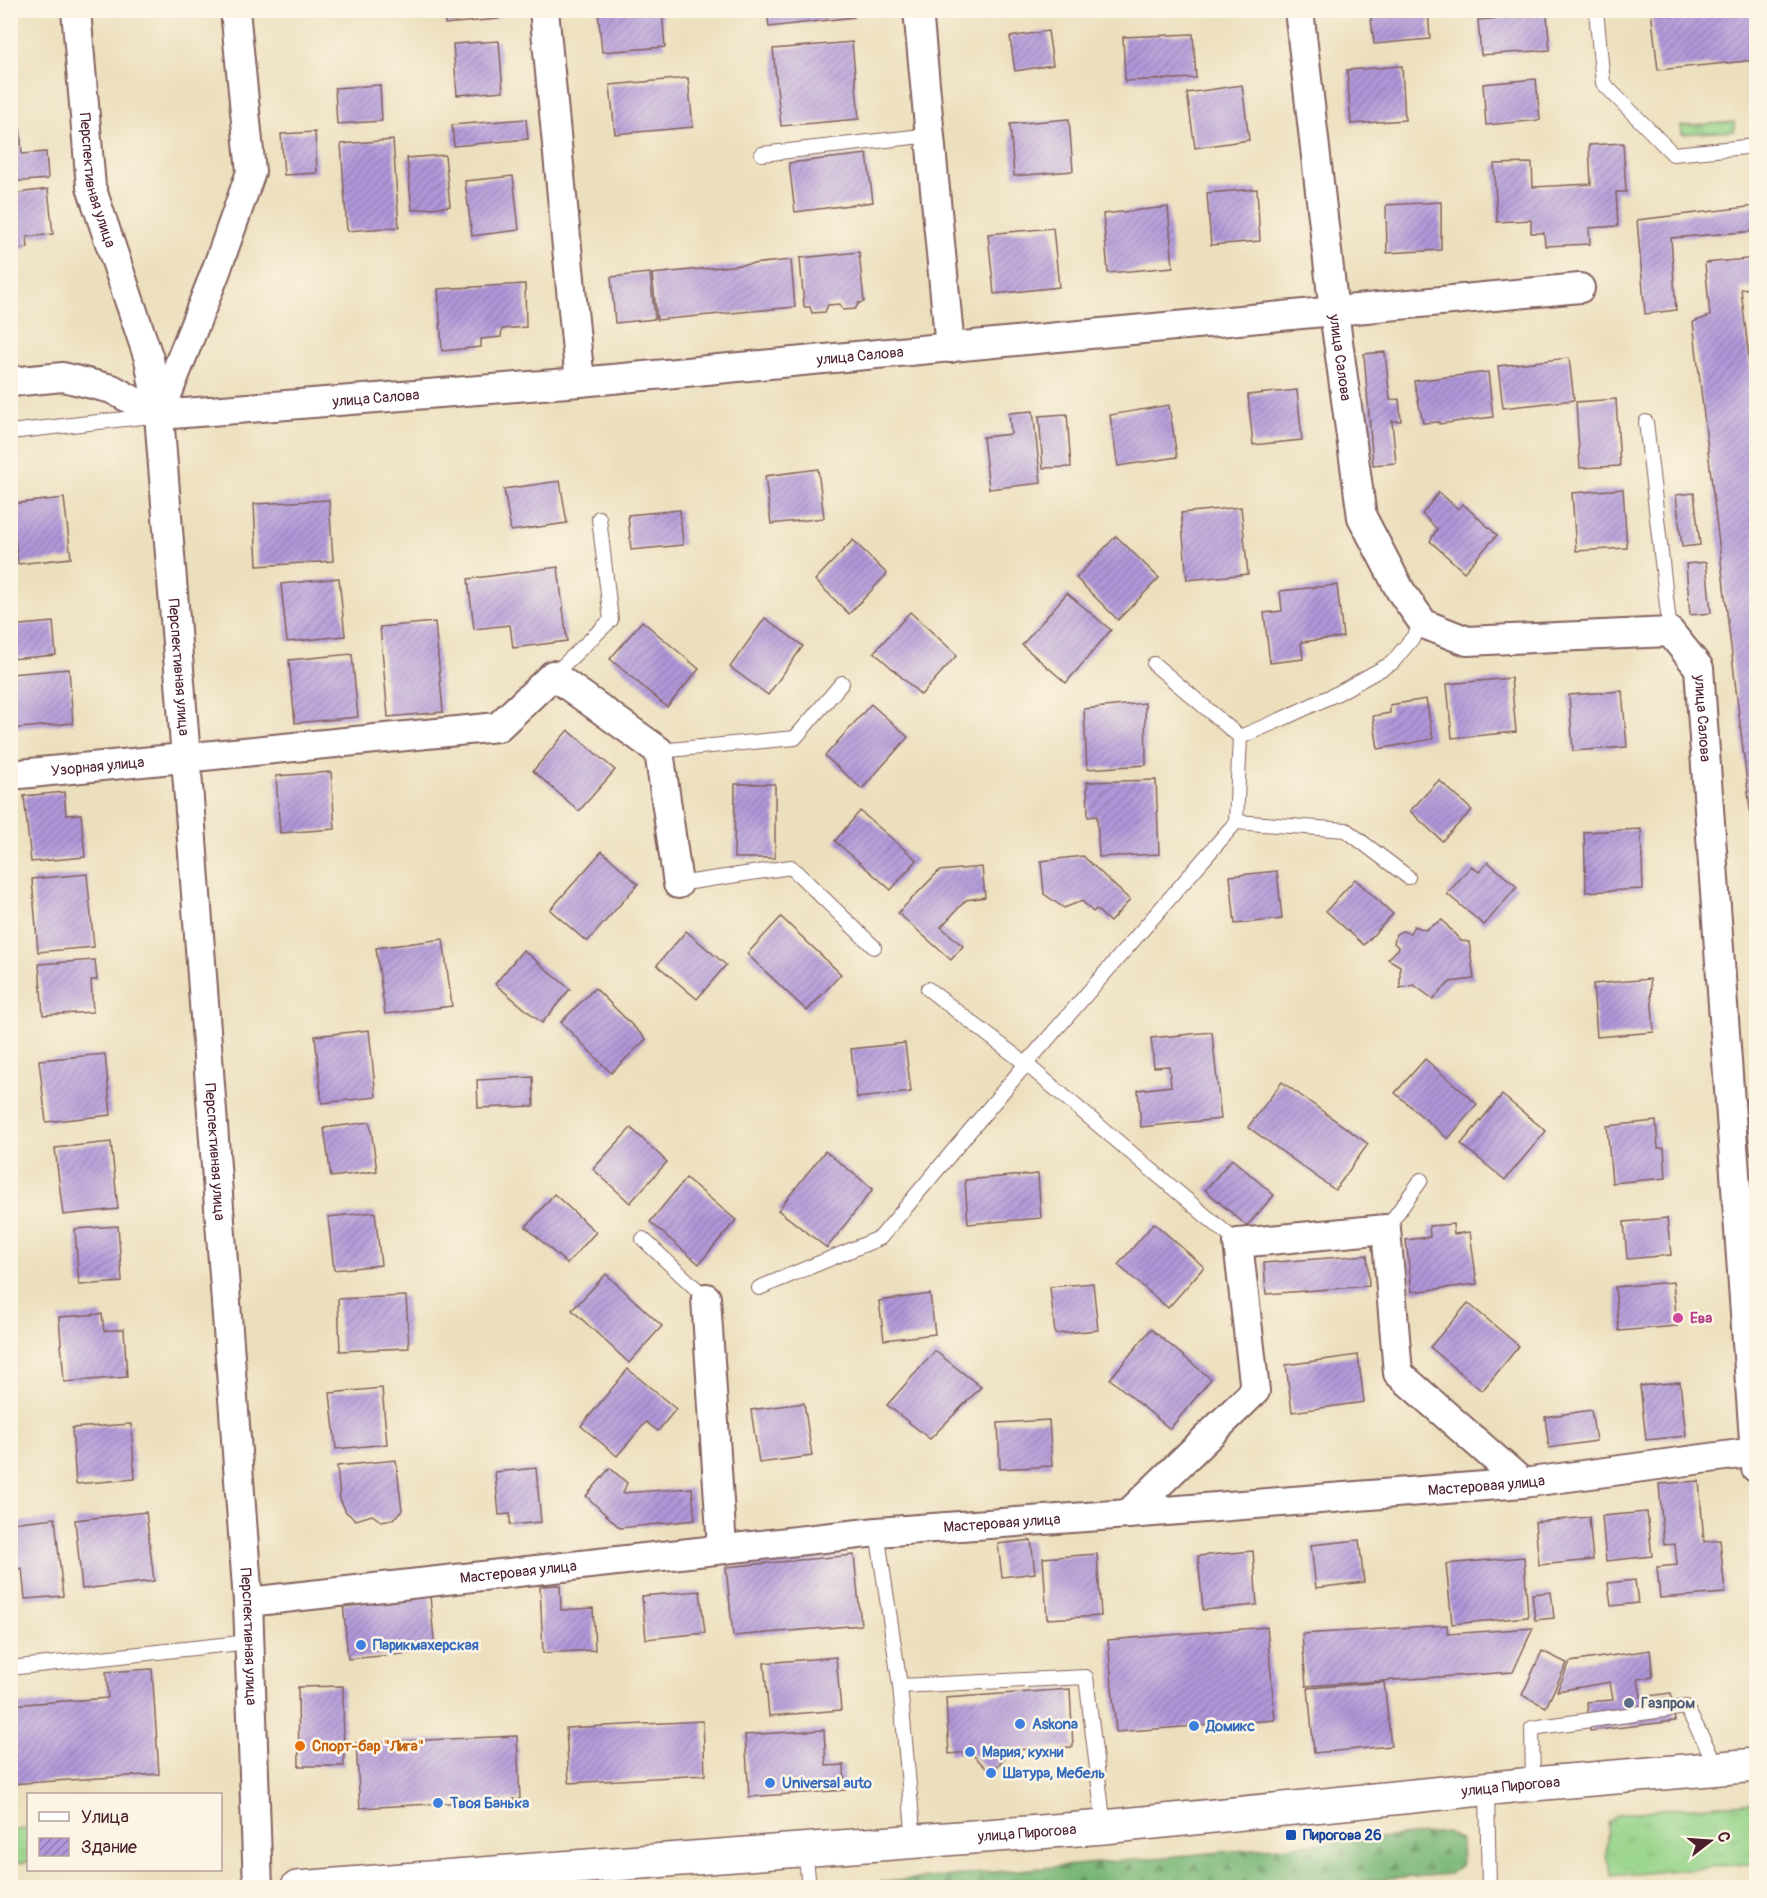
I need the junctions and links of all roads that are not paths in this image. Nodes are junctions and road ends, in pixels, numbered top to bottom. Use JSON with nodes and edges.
{"nodes":[{"id":1,"x":76,"y":10,"type":"edge"},
{"id":2,"x":235,"y":10,"type":"edge"},
{"id":3,"x":544,"y":10,"type":"edge"},
{"id":4,"x":918,"y":10,"type":"edge"},
{"id":5,"x":1299,"y":10,"type":"edge"},
{"id":6,"x":1596,"y":10,"type":"edge"},
{"id":7,"x":931,"y":135,"type":"junction"},
{"id":8,"x":1756,"y":146,"type":"edge"},
{"id":9,"x":762,"y":154,"type":"dead end"},
{"id":10,"x":1580,"y":288,"type":"dead end"},
{"id":11,"x":1334,"y":312,"type":"junction"},
{"id":12,"x":950,"y":348,"type":"junction"},
{"id":13,"x":10,"y":382,"type":"edge"},
{"id":14,"x":580,"y":382,"type":"junction"},
{"id":15,"x":159,"y":416,"type":"junction"},
{"id":16,"x":1646,"y":422,"type":"dead end"},
{"id":17,"x":10,"y":432,"type":"edge"},
{"id":18,"x":599,"y":518,"type":"dead end"},
{"id":19,"x":1424,"y":624,"type":"junction"},
{"id":20,"x":1670,"y":632,"type":"junction"},
{"id":21,"x":1154,"y":664,"type":"dead end"},
{"id":22,"x":553,"y":675,"type":"junction"},
{"id":23,"x":842,"y":683,"type":"dead end"},
{"id":24,"x":1240,"y":737,"type":"junction"},
{"id":25,"x":659,"y":751,"type":"junction"},
{"id":26,"x":186,"y":758,"type":"junction"},
{"id":27,"x":10,"y":774,"type":"edge"},
{"id":28,"x":1236,"y":822,"type":"junction"},
{"id":29,"x":1408,"y":877,"type":"dead end"},
{"id":30,"x":678,"y":884,"type":"joint"},
{"id":31,"x":874,"y":947,"type":"dead end"},
{"id":32,"x":928,"y":989,"type":"dead end"},
{"id":33,"x":1026,"y":1064,"type":"junction"},
{"id":34,"x":1420,"y":1180,"type":"dead end"},
{"id":35,"x":1386,"y":1229,"type":"junction"},
{"id":36,"x":643,"y":1239,"type":"dead end"},
{"id":37,"x":1238,"y":1243,"type":"junction"},
{"id":38,"x":759,"y":1288,"type":"dead end"},
{"id":39,"x":706,"y":1298,"type":"joint"},
{"id":40,"x":1756,"y":1460,"type":"edge"},
{"id":41,"x":1523,"y":1483,"type":"junction"},
{"id":42,"x":1128,"y":1514,"type":"junction"},
{"id":43,"x":877,"y":1532,"type":"junction"},
{"id":44,"x":722,"y":1548,"type":"junction"},
{"id":45,"x":248,"y":1602,"type":"junction"},
{"id":46,"x":249,"y":1642,"type":"junction"},
{"id":47,"x":10,"y":1668,"type":"edge"},
{"id":48,"x":900,"y":1686,"type":"junction"},
{"id":49,"x":1756,"y":1765,"type":"edge"},
{"id":50,"x":1718,"y":1768,"type":"junction"},
{"id":51,"x":1533,"y":1784,"type":"junction"},
{"id":52,"x":1486,"y":1789,"type":"junction"},
{"id":53,"x":1104,"y":1827,"type":"junction"},
{"id":54,"x":914,"y":1841,"type":"junction"},
{"id":55,"x":805,"y":1848,"type":"junction"},
{"id":56,"x":389,"y":1884,"type":"edge"},
{"id":57,"x":258,"y":1887,"type":"edge"},
{"id":58,"x":297,"y":1887,"type":"edge"},
{"id":59,"x":809,"y":1887,"type":"edge"},
{"id":60,"x":1489,"y":1887,"type":"edge"}],
"edges":[{"from":1,"to":15,"type":"street","name":"Перспективная улица"},
{"from":2,"to":15,"type":"street","name":"Перспективная улица"},
{"from":3,"to":14,"type":"street"},
{"from":4,"to":7,"type":"street"},
{"from":5,"to":11,"type":"street"},
{"from":6,"to":8,"type":"lane"},
{"from":7,"to":9,"type":"lane"},
{"from":7,"to":12,"type":"street"},
{"from":10,"to":11,"type":"street"},
{"from":11,"to":12,"type":"street","name":"улица Салова"},
{"from":11,"to":19,"type":"street","name":"улица Салова"},
{"from":12,"to":14,"type":"street","name":"улица Салова"},
{"from":13,"to":15,"type":"street"},
{"from":14,"to":15,"type":"street","name":"улица Салова"},
{"from":15,"to":17,"type":"lane"},
{"from":15,"to":26,"type":"street","name":"Перспективная улица"},
{"from":16,"to":20,"type":"lane"},
{"from":18,"to":22,"type":"lane"},
{"from":19,"to":20,"type":"street"},
{"from":19,"to":24,"type":"lane"},
{"from":20,"to":40,"type":"street","name":"улица Салова"},
{"from":21,"to":24,"type":"lane"},
{"from":22,"to":25,"type":"street"},
{"from":22,"to":26,"type":"street","name":"Узорная улица"},
{"from":23,"to":25,"type":"lane"},
{"from":24,"to":28,"type":"lane"},
{"from":25,"to":30,"type":"street"},
{"from":26,"to":27,"type":"street","name":"Узорная улица"},
{"from":26,"to":45,"type":"street","name":"Перспективная улица"},
{"from":28,"to":29,"type":"lane"},
{"from":28,"to":33,"type":"lane"},
{"from":30,"to":31,"type":"lane"},
{"from":32,"to":33,"type":"lane"},
{"from":33,"to":37,"type":"lane"},
{"from":33,"to":38,"type":"lane"},
{"from":34,"to":35,"type":"lane"},
{"from":35,"to":37,"type":"street"},
{"from":35,"to":41,"type":"street"},
{"from":36,"to":39,"type":"lane"},
{"from":37,"to":42,"type":"street"},
{"from":39,"to":44,"type":"street"},
{"from":40,"to":41,"type":"street","name":"Мастеровая улица"},
{"from":41,"to":42,"type":"street","name":"Мастеровая улица"},
{"from":42,"to":43,"type":"street","name":"Мастеровая улица"},
{"from":43,"to":44,"type":"street","name":"Мастеровая улица"},
{"from":43,"to":48,"type":"lane"},
{"from":44,"to":45,"type":"street","name":"Мастеровая улица"},
{"from":45,"to":46,"type":"street","name":"Перспективная улица"},
{"from":46,"to":47,"type":"lane"},
{"from":46,"to":57,"type":"street","name":"Перспективная улица"},
{"from":48,"to":53,"type":"lane"},
{"from":48,"to":54,"type":"lane"},
{"from":49,"to":50,"type":"main road","name":"улица Пирогова"},
{"from":50,"to":51,"type":"main road","name":"улица Пирогова"},
{"from":50,"to":51,"type":"lane"},
{"from":51,"to":52,"type":"main road","name":"улица Пирогова"},
{"from":52,"to":53,"type":"main road","name":"улица Пирогова"},
{"from":52,"to":60,"type":"lane"},
{"from":53,"to":54,"type":"main road","name":"улица Пирогова"},
{"from":54,"to":55,"type":"main road","name":"улица Пирогова"},
{"from":55,"to":56,"type":"main road","name":"улица Пирогова"},
{"from":55,"to":59,"type":"lane"},
{"from":56,"to":58,"type":"main road","name":"улица Пирогова"}]}
